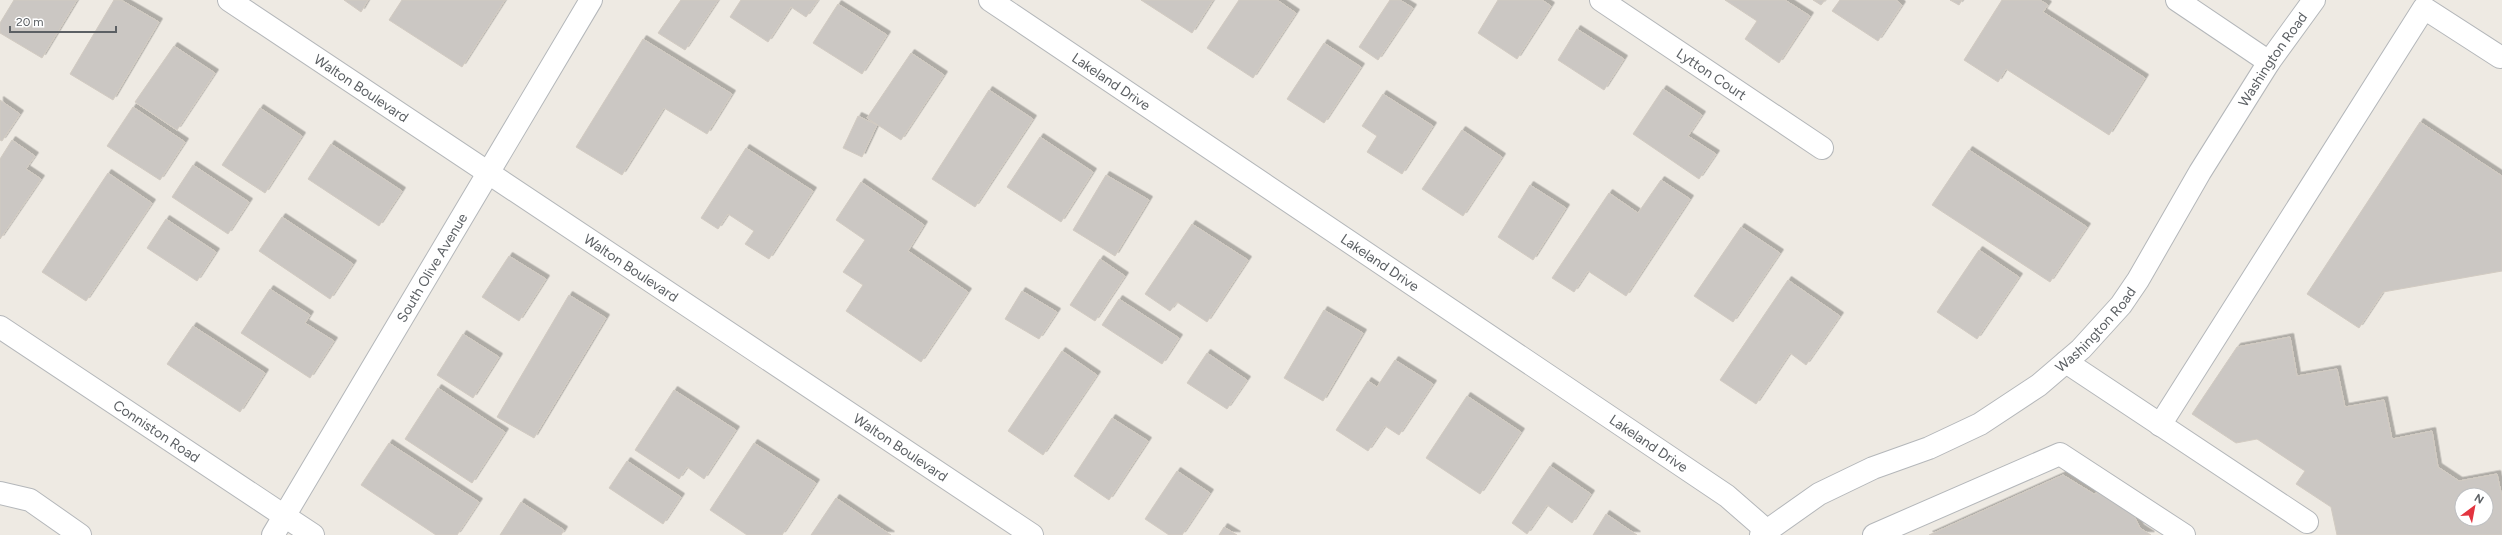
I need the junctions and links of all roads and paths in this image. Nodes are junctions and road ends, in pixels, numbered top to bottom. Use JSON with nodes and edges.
{"nodes":[{"id":1,"x":229,"y":0,"type":"edge"},
{"id":2,"x":591,"y":0,"type":"edge"},
{"id":3,"x":990,"y":0,"type":"edge"},
{"id":4,"x":1601,"y":0,"type":"edge"},
{"id":5,"x":2177,"y":0,"type":"edge"},
{"id":6,"x":2314,"y":0,"type":"edge"},
{"id":7,"x":2417,"y":4,"type":"edge"},
{"id":8,"x":2500,"y":57,"type":"dead end"},
{"id":9,"x":2269,"y":62,"type":"junction"},
{"id":10,"x":1822,"y":148,"type":"dead end"},
{"id":11,"x":488,"y":171,"type":"junction"},
{"id":12,"x":0,"y":327,"type":"edge"},
{"id":13,"x":2066,"y":362,"type":"junction"},
{"id":14,"x":2160,"y":424,"type":"junction"},
{"id":15,"x":0,"y":493,"type":"edge"},
{"id":16,"x":284,"y":515,"type":"junction"},
{"id":17,"x":2307,"y":522,"type":"dead end"},
{"id":18,"x":1763,"y":532,"type":"edge"},
{"id":19,"x":80,"y":535,"type":"edge"},
{"id":20,"x":273,"y":535,"type":"edge"},
{"id":21,"x":313,"y":535,"type":"edge"},
{"id":22,"x":1032,"y":535,"type":"edge"},
{"id":23,"x":1874,"y":535,"type":"edge"},
{"id":24,"x":2184,"y":535,"type":"edge"}],
"edges":[{"from":1,"to":11,"type":"street","name":"Walton Boulevard"},
{"from":2,"to":11,"type":"street","name":"South Olive Avenue"},
{"from":3,"to":18,"type":"street","name":"Lakeland Drive"},
{"from":4,"to":10,"type":"street","name":"Lytton Court"},
{"from":5,"to":9,"type":"street"},
{"from":6,"to":9,"type":"street","name":"Washington Road"},
{"from":7,"to":8,"type":"street"},
{"from":7,"to":14,"type":"street"},
{"from":9,"to":13,"type":"street","name":"Washington Road"},
{"from":11,"to":16,"type":"street","name":"South Olive Avenue"},
{"from":11,"to":22,"type":"street","name":"Walton Boulevard"},
{"from":12,"to":16,"type":"street","name":"Conniston Road"},
{"from":13,"to":14,"type":"street"},
{"from":13,"to":18,"type":"street","name":"Washington Road"},
{"from":14,"to":17,"type":"street"},
{"from":15,"to":19,"type":"street"},
{"from":16,"to":20,"type":"street","name":"South Olive Avenue"},
{"from":16,"to":21,"type":"street","name":"Conniston Road"},
{"from":23,"to":24,"type":"street"}]}
